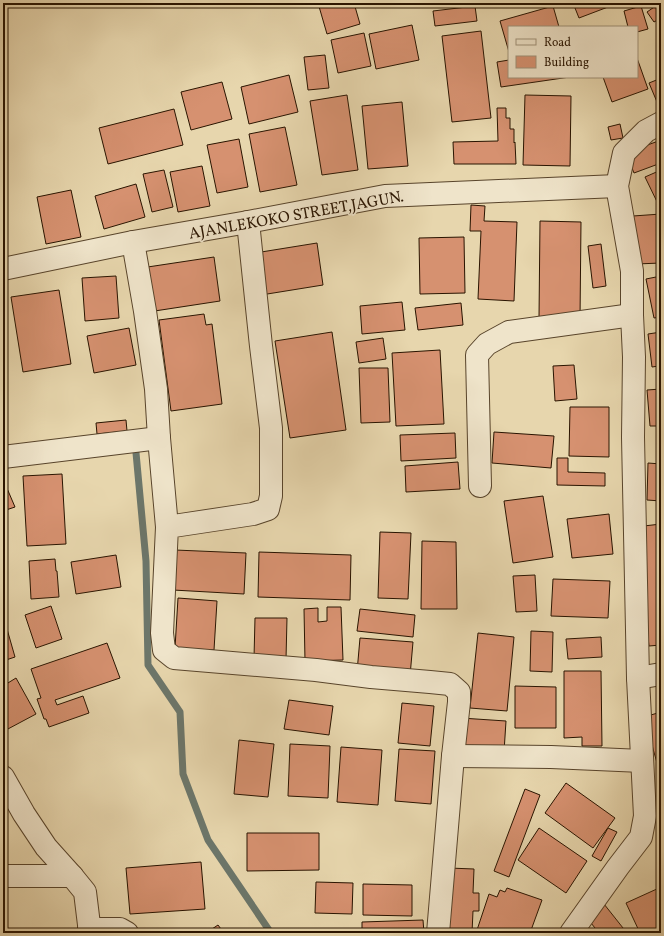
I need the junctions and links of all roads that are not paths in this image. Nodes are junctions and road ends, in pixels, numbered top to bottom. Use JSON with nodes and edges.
{"nodes":[{"id":1,"x":661,"y":123,"type":"edge"},
{"id":2,"x":617,"y":186,"type":"junction"},
{"id":3,"x":248,"y":222,"type":"junction"},
{"id":4,"x":133,"y":242,"type":"junction"},
{"id":5,"x":3,"y":269,"type":"edge"},
{"id":6,"x":632,"y":315,"type":"junction"},
{"id":7,"x":159,"y":438,"type":"junction"},
{"id":8,"x":3,"y":457,"type":"edge"},
{"id":9,"x":480,"y":486,"type":"dead end"},
{"id":10,"x":167,"y":527,"type":"junction"},
{"id":11,"x":661,"y":674,"type":"edge"},
{"id":12,"x":638,"y":678,"type":"junction"},
{"id":13,"x":453,"y":756,"type":"junction"},
{"id":14,"x":642,"y":761,"type":"junction"},
{"id":15,"x":3,"y":777,"type":"edge"},
{"id":16,"x":3,"y":876,"type":"edge"},
{"id":17,"x":72,"y":876,"type":"junction"},
{"id":18,"x":90,"y":931,"type":"edge"},
{"id":19,"x":127,"y":933,"type":"edge"},
{"id":20,"x":438,"y":933,"type":"edge"},
{"id":21,"x":571,"y":933,"type":"edge"}],
"edges":[{"from":1,"to":2,"type":"street"},
{"from":2,"to":3,"type":"street","name":"AJANLEKOKO STREET,JAGUN."},
{"from":2,"to":6,"type":"street"},
{"from":3,"to":4,"type":"street","name":"AJANLEKOKO STREET,JAGUN."},
{"from":3,"to":10,"type":"street"},
{"from":4,"to":5,"type":"street","name":"AJANLEKOKO STREET,JAGUN."},
{"from":4,"to":7,"type":"street"},
{"from":6,"to":9,"type":"street"},
{"from":6,"to":12,"type":"street"},
{"from":7,"to":8,"type":"street"},
{"from":7,"to":10,"type":"street"},
{"from":10,"to":13,"type":"street"},
{"from":11,"to":12,"type":"street"},
{"from":12,"to":14,"type":"street"},
{"from":13,"to":14,"type":"street"},
{"from":13,"to":20,"type":"street"},
{"from":14,"to":21,"type":"street"},
{"from":15,"to":17,"type":"street"},
{"from":16,"to":17,"type":"street"},
{"from":17,"to":18,"type":"street"},
{"from":18,"to":19,"type":"street"}]}
